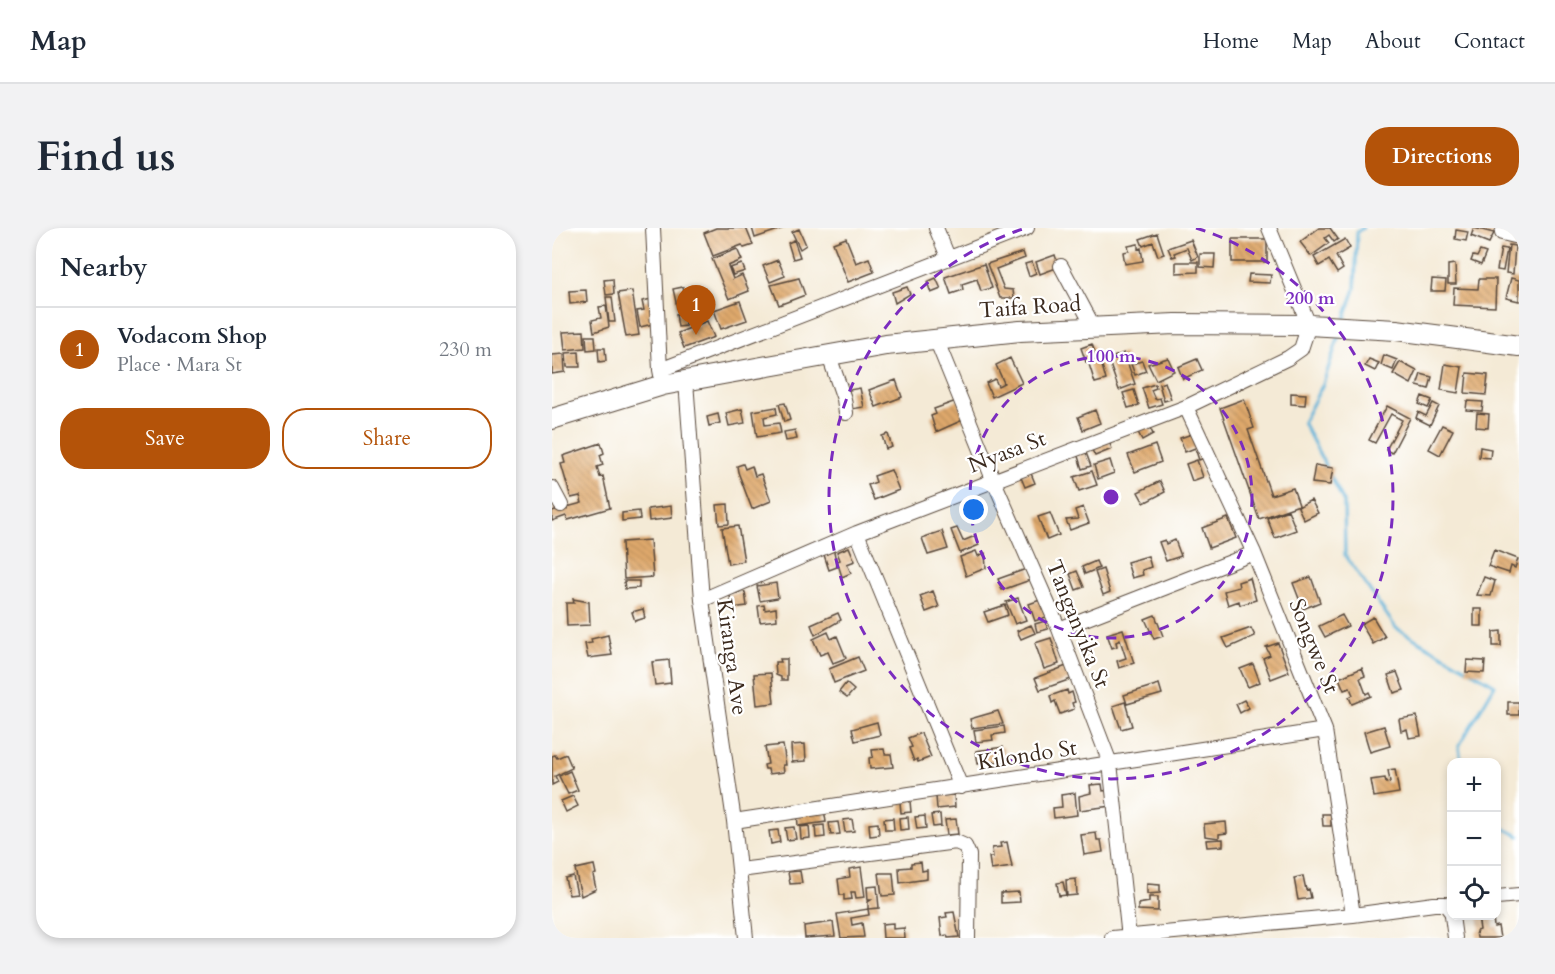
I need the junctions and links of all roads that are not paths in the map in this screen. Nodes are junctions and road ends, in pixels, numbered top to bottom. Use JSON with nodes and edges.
{"nodes":[{"id":1,"x":653,"y":228,"type":"edge"},
{"id":2,"x":936,"y":228,"type":"edge"},
{"id":3,"x":1027,"y":228,"type":"edge"},
{"id":4,"x":1269,"y":228,"type":"edge"},
{"id":5,"x":1502,"y":233,"type":"dead end"},
{"id":6,"x":1519,"y":237,"type":"edge"},
{"id":7,"x":948,"y":257,"type":"junction"},
{"id":8,"x":1062,"y":266,"type":"dead end"},
{"id":9,"x":1309,"y":325,"type":"junction"},
{"id":10,"x":1093,"y":326,"type":"junction"},
{"id":11,"x":936,"y":339,"type":"junction"},
{"id":12,"x":1519,"y":346,"type":"edge"},
{"id":13,"x":829,"y":356,"type":"junction"},
{"id":14,"x":662,"y":377,"type":"junction"},
{"id":15,"x":686,"y":381,"type":"junction"},
{"id":16,"x":1186,"y":407,"type":"junction"},
{"id":17,"x":846,"y":413,"type":"dead end"},
{"id":18,"x":552,"y":419,"type":"edge"},
{"id":19,"x":993,"y":479,"type":"junction"},
{"id":20,"x":552,"y":488,"type":"edge"},
{"id":21,"x":561,"y":505,"type":"dead end"},
{"id":22,"x":857,"y":533,"type":"junction"},
{"id":23,"x":1254,"y":553,"type":"junction"},
{"id":24,"x":702,"y":600,"type":"junction"},
{"id":25,"x":1059,"y":629,"type":"junction"},
{"id":26,"x":1326,"y":730,"type":"junction"},
{"id":27,"x":1110,"y":764,"type":"junction"},
{"id":28,"x":961,"y":787,"type":"junction"},
{"id":29,"x":734,"y":821,"type":"junction"},
{"id":30,"x":740,"y":870,"type":"junction"},
{"id":31,"x":1519,"y":895,"type":"edge"},
{"id":32,"x":1501,"y":897,"type":"edge"},
{"id":33,"x":1447,"y":909,"type":"edge"},
{"id":34,"x":1353,"y":915,"type":"junction"},
{"id":35,"x":1452,"y":920,"type":"edge"},
{"id":36,"x":1128,"y":937,"type":"edge"},
{"id":37,"x":746,"y":938,"type":"edge"},
{"id":38,"x":968,"y":938,"type":"edge"},
{"id":39,"x":1112,"y":938,"type":"edge"},
{"id":40,"x":1455,"y":938,"type":"edge"}],
"edges":[{"from":1,"to":14,"type":"street"},
{"from":2,"to":7,"type":"street"},
{"from":3,"to":7,"type":"street"},
{"from":4,"to":9,"type":"street"},
{"from":5,"to":6,"type":"street"},
{"from":7,"to":14,"type":"street"},
{"from":8,"to":10,"type":"street"},
{"from":9,"to":10,"type":"highway","name":"Taifa Road"},
{"from":9,"to":12,"type":"highway","name":"Taifa Road"},
{"from":9,"to":16,"type":"street","name":"Nyasa St"},
{"from":10,"to":11,"type":"highway","name":"Taifa Road"},
{"from":11,"to":13,"type":"highway","name":"Taifa Road"},
{"from":11,"to":19,"type":"street","name":"Tanganyika St"},
{"from":13,"to":15,"type":"highway","name":"Taifa Road"},
{"from":13,"to":17,"type":"street"},
{"from":14,"to":15,"type":"highway","name":"Taifa Road"},
{"from":14,"to":18,"type":"highway","name":"Taifa Road"},
{"from":15,"to":24,"type":"street","name":"Kiranga Ave"},
{"from":16,"to":19,"type":"street","name":"Nyasa St"},
{"from":16,"to":23,"type":"street","name":"Songwe St"},
{"from":19,"to":22,"type":"street","name":"Nyasa St"},
{"from":19,"to":25,"type":"street","name":"Tanganyika St"},
{"from":20,"to":21,"type":"street"},
{"from":22,"to":24,"type":"street","name":"Nyasa St"},
{"from":22,"to":28,"type":"street"},
{"from":23,"to":25,"type":"street"},
{"from":23,"to":26,"type":"street","name":"Songwe St"},
{"from":24,"to":29,"type":"street","name":"Kiranga Ave"},
{"from":25,"to":27,"type":"street","name":"Tanganyika St"},
{"from":26,"to":27,"type":"street","name":"Kilondo St"},
{"from":26,"to":34,"type":"street","name":"Songwe St"},
{"from":27,"to":28,"type":"street","name":"Kilondo St"},
{"from":27,"to":36,"type":"street","name":"Tanganyika St"},
{"from":28,"to":29,"type":"street","name":"Kilondo St"},
{"from":29,"to":30,"type":"street","name":"Kiranga Ave"},
{"from":30,"to":37,"type":"street","name":"Kiranga Ave"},
{"from":30,"to":38,"type":"street"},
{"from":31,"to":32,"type":"street"},
{"from":33,"to":34,"type":"street"},
{"from":34,"to":36,"type":"street"},
{"from":35,"to":40,"type":"street"},
{"from":36,"to":39,"type":"street"}]}
